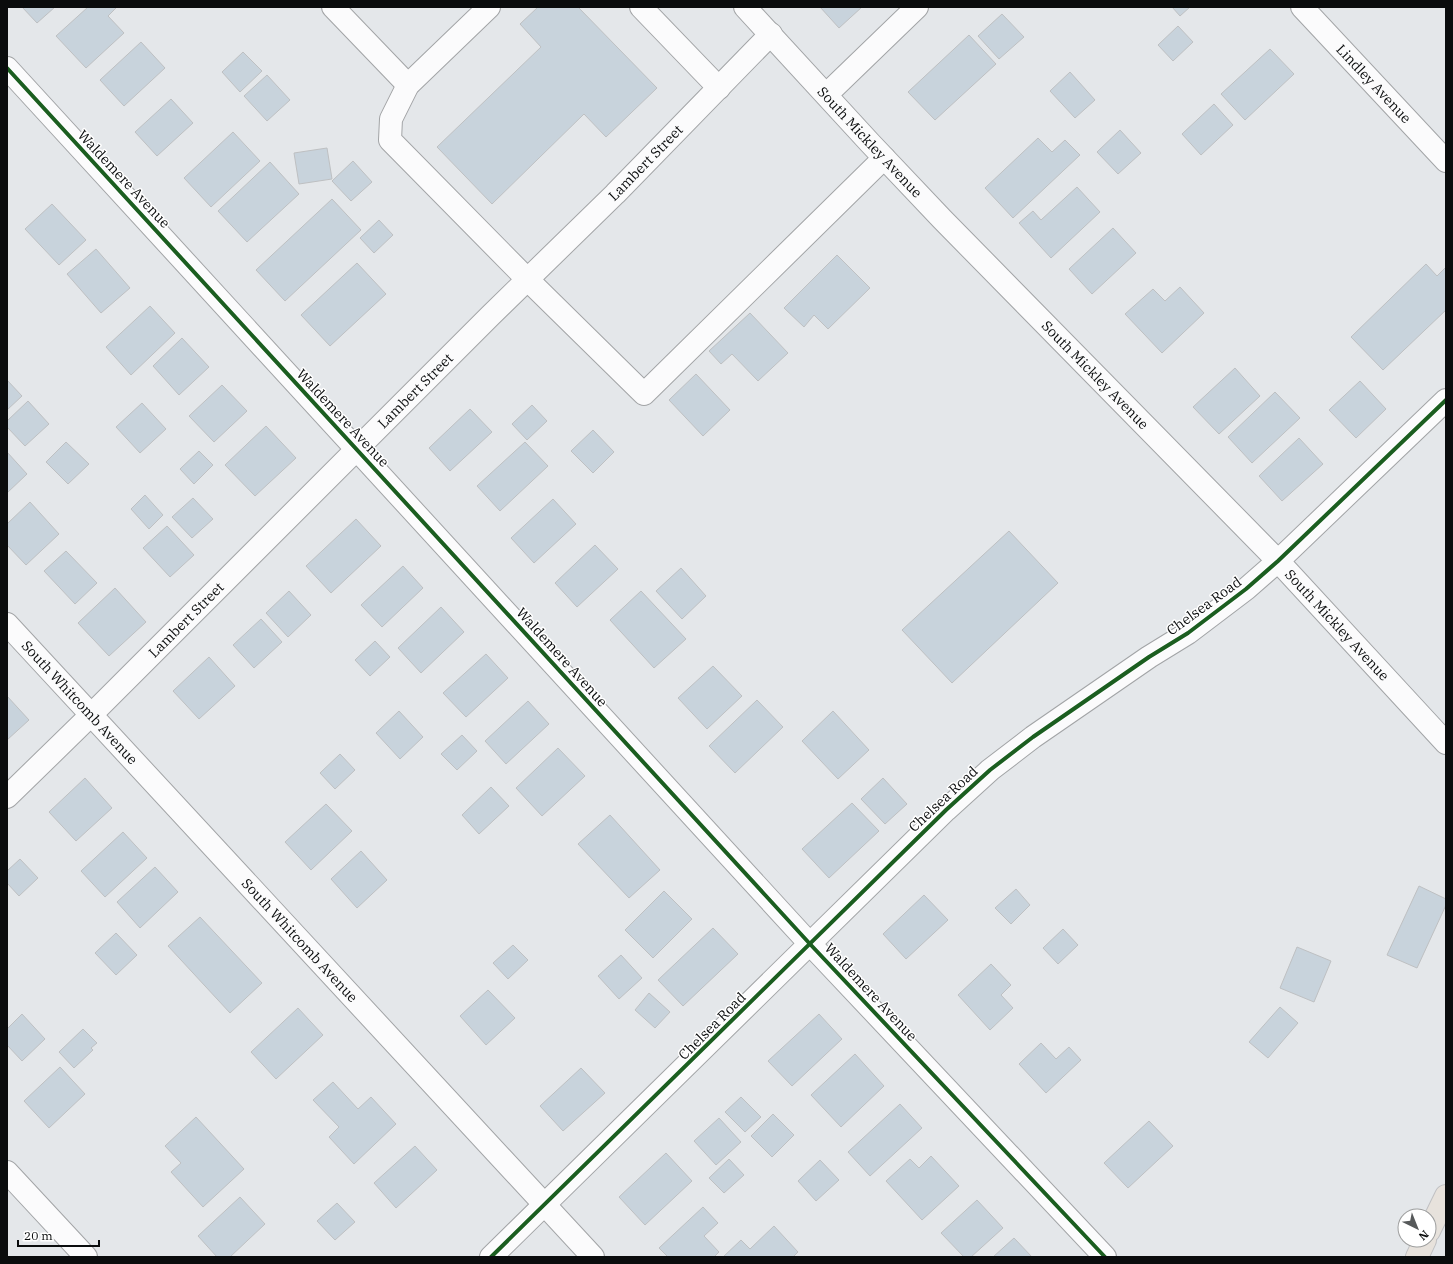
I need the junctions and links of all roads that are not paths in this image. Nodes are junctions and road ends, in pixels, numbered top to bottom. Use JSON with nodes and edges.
{"nodes":[{"id":1,"x":333,"y":7,"type":"edge"},
{"id":2,"x":489,"y":7,"type":"edge"},
{"id":3,"x":641,"y":7,"type":"edge"},
{"id":4,"x":745,"y":7,"type":"edge"},
{"id":5,"x":917,"y":7,"type":"edge"},
{"id":6,"x":1302,"y":7,"type":"edge"},
{"id":7,"x":771,"y":34,"type":"junction"},
{"id":8,"x":7,"y":68,"type":"edge"},
{"id":9,"x":408,"y":85,"type":"junction"},
{"id":10,"x":719,"y":88,"type":"junction"},
{"id":11,"x":826,"y":94,"type":"junction"},
{"id":12,"x":884,"y":158,"type":"junction"},
{"id":13,"x":1446,"y":161,"type":"edge"},
{"id":14,"x":527,"y":279,"type":"junction"},
{"id":15,"x":1446,"y":400,"type":"edge"},
{"id":16,"x":357,"y":449,"type":"junction"},
{"id":17,"x":1278,"y":561,"type":"junction"},
{"id":18,"x":7,"y":624,"type":"edge"},
{"id":19,"x":91,"y":715,"type":"junction"},
{"id":20,"x":1446,"y":743,"type":"edge"},
{"id":21,"x":7,"y":797,"type":"edge"},
{"id":22,"x":810,"y":944,"type":"junction"},
{"id":23,"x":7,"y":1172,"type":"edge"},
{"id":24,"x":1446,"y":1196,"type":"edge"},
{"id":25,"x":544,"y":1205,"type":"junction"},
{"id":26,"x":1437,"y":1215,"type":"edge"},
{"id":27,"x":86,"y":1257,"type":"edge"},
{"id":28,"x":491,"y":1257,"type":"edge"},
{"id":29,"x":593,"y":1257,"type":"edge"},
{"id":30,"x":1105,"y":1257,"type":"edge"}],
"edges":[{"from":1,"to":9,"type":"street"},
{"from":2,"to":9,"type":"street"},
{"from":3,"to":10,"type":"street"},
{"from":4,"to":7,"type":"street","name":"South Mickley Avenue"},
{"from":5,"to":11,"type":"street"},
{"from":6,"to":13,"type":"street","name":"Lindley Avenue"},
{"from":7,"to":10,"type":"street","name":"Lambert Street"},
{"from":7,"to":11,"type":"street","name":"South Mickley Avenue"},
{"from":8,"to":16,"type":"street","name":"Waldemere Avenue"},
{"from":9,"to":14,"type":"street"},
{"from":10,"to":14,"type":"street","name":"Lambert Street"},
{"from":11,"to":12,"type":"street","name":"South Mickley Avenue"},
{"from":12,"to":14,"type":"street"},
{"from":12,"to":17,"type":"street","name":"South Mickley Avenue"},
{"from":14,"to":16,"type":"street","name":"Lambert Street"},
{"from":15,"to":17,"type":"street","name":"Chelsea Road"},
{"from":16,"to":19,"type":"street","name":"Lambert Street"},
{"from":16,"to":22,"type":"street","name":"Waldemere Avenue"},
{"from":17,"to":20,"type":"street","name":"South Mickley Avenue"},
{"from":17,"to":22,"type":"street","name":"Chelsea Road"},
{"from":18,"to":19,"type":"street","name":"South Whitcomb Avenue"},
{"from":19,"to":21,"type":"street","name":"Lambert Street"},
{"from":19,"to":25,"type":"street","name":"South Whitcomb Avenue"},
{"from":22,"to":25,"type":"street","name":"Chelsea Road"},
{"from":22,"to":30,"type":"street","name":"Waldemere Avenue"},
{"from":23,"to":27,"type":"street"},
{"from":24,"to":26,"type":"main road"},
{"from":25,"to":28,"type":"street","name":"Chelsea Road"},
{"from":25,"to":29,"type":"street","name":"South Whitcomb Avenue"}]}
